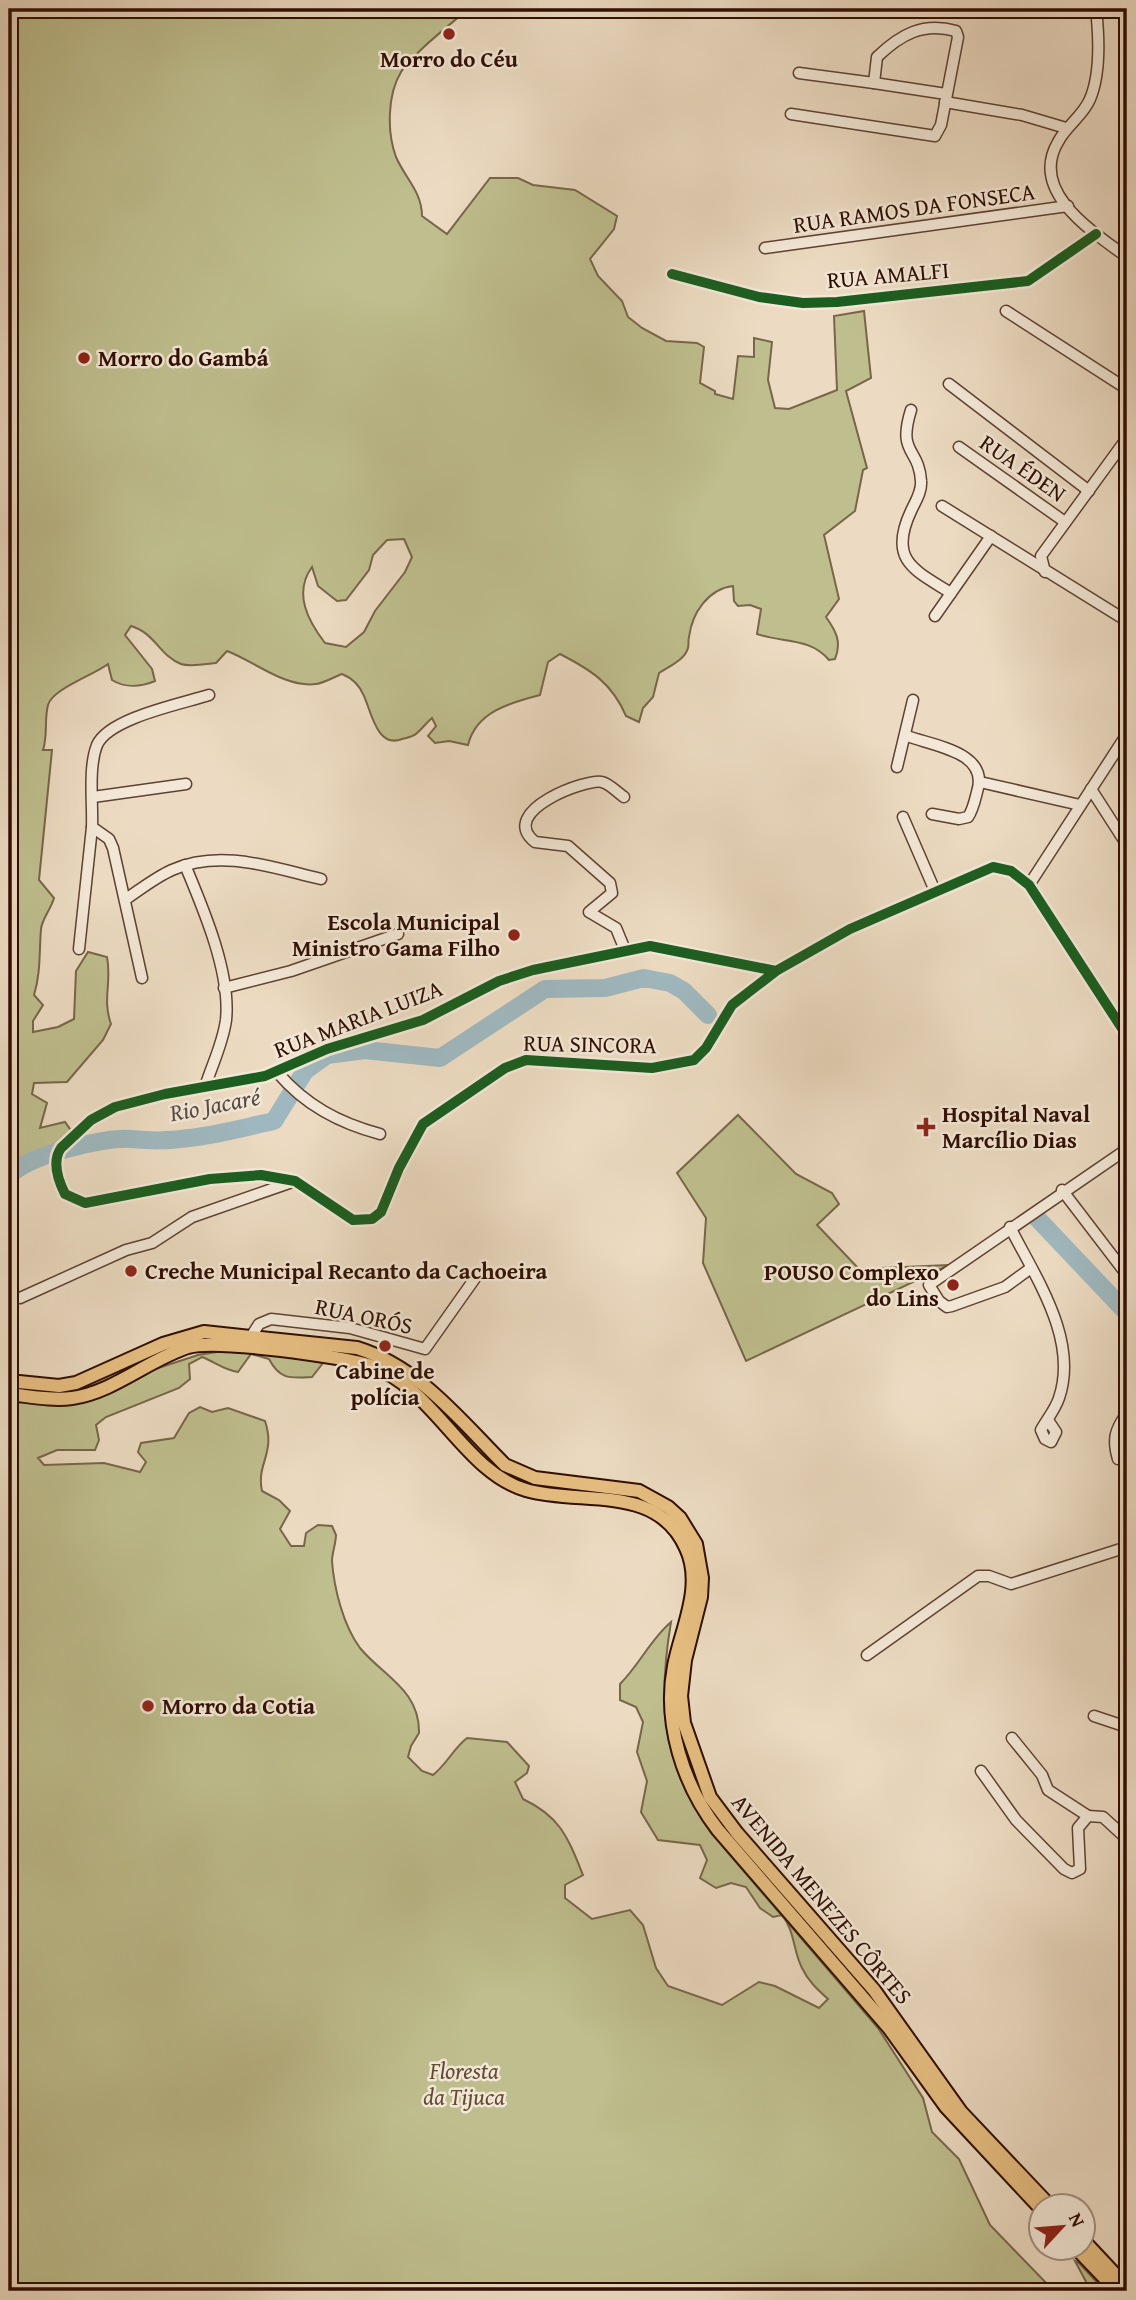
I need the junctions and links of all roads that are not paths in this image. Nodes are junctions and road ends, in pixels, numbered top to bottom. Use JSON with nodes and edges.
{"nodes":[{"id":1,"x":1096,"y":9,"type":"edge"},
{"id":2,"x":799,"y":73,"type":"dead end"},
{"id":3,"x":874,"y":83,"type":"junction"},
{"id":4,"x":946,"y":98,"type":"junction"},
{"id":5,"x":792,"y":114,"type":"dead end"},
{"id":6,"x":1066,"y":128,"type":"junction"},
{"id":7,"x":1068,"y":206,"type":"junction"},
{"id":8,"x":1096,"y":234,"type":"junction"},
{"id":9,"x":765,"y":248,"type":"dead end"},
{"id":10,"x":1127,"y":257,"type":"edge"},
{"id":11,"x":672,"y":274,"type":"dead end"},
{"id":12,"x":1006,"y":312,"type":"dead end"},
{"id":13,"x":949,"y":384,"type":"dead end"},
{"id":14,"x":1127,"y":389,"type":"edge"},
{"id":15,"x":911,"y":410,"type":"dead end"},
{"id":16,"x":1127,"y":438,"type":"edge"},
{"id":17,"x":959,"y":447,"type":"dead end"},
{"id":18,"x":1089,"y":491,"type":"junction"},
{"id":19,"x":942,"y":506,"type":"dead end"},
{"id":20,"x":1065,"y":522,"type":"junction"},
{"id":21,"x":991,"y":536,"type":"junction"},
{"id":22,"x":1010,"y":548,"type":"junction"},
{"id":23,"x":1041,"y":555,"type":"junction"},
{"id":24,"x":1045,"y":572,"type":"junction"},
{"id":25,"x":951,"y":593,"type":"junction"},
{"id":26,"x":935,"y":616,"type":"dead end"},
{"id":27,"x":1127,"y":621,"type":"edge"},
{"id":28,"x":209,"y":695,"type":"dead end"},
{"id":29,"x":913,"y":701,"type":"dead end"},
{"id":30,"x":1127,"y":734,"type":"edge"},
{"id":31,"x":907,"y":736,"type":"junction"},
{"id":32,"x":897,"y":767,"type":"dead end"},
{"id":33,"x":981,"y":782,"type":"junction"},
{"id":34,"x":186,"y":784,"type":"dead end"},
{"id":35,"x":1091,"y":789,"type":"junction"},
{"id":36,"x":93,"y":797,"type":"junction"},
{"id":37,"x":624,"y":797,"type":"dead end"},
{"id":38,"x":1080,"y":805,"type":"junction"},
{"id":39,"x":932,"y":814,"type":"dead end"},
{"id":40,"x":903,"y":817,"type":"dead end"},
{"id":41,"x":92,"y":827,"type":"junction"},
{"id":42,"x":1127,"y":845,"type":"edge"},
{"id":43,"x":185,"y":865,"type":"junction"},
{"id":44,"x":321,"y":879,"type":"dead end"},
{"id":45,"x":1029,"y":885,"type":"junction"},
{"id":46,"x":935,"y":891,"type":"junction"},
{"id":47,"x":126,"y":898,"type":"junction"},
{"id":48,"x":398,"y":934,"type":"dead end"},
{"id":49,"x":79,"y":949,"type":"dead end"},
{"id":50,"x":625,"y":950,"type":"junction"},
{"id":51,"x":776,"y":971,"type":"junction"},
{"id":52,"x":142,"y":978,"type":"dead end"},
{"id":53,"x":224,"y":988,"type":"junction"},
{"id":54,"x":1127,"y":1036,"type":"edge"},
{"id":55,"x":277,"y":1072,"type":"junction"},
{"id":56,"x":205,"y":1087,"type":"junction"},
{"id":57,"x":380,"y":1134,"type":"dead end"},
{"id":58,"x":1127,"y":1149,"type":"edge"},
{"id":59,"x":57,"y":1165,"type":"joint"},
{"id":60,"x":295,"y":1181,"type":"junction"},
{"id":61,"x":1062,"y":1190,"type":"junction"},
{"id":62,"x":1010,"y":1227,"type":"junction"},
{"id":63,"x":1031,"y":1268,"type":"junction"},
{"id":64,"x":478,"y":1274,"type":"dead end"},
{"id":65,"x":1127,"y":1275,"type":"edge"},
{"id":66,"x":20,"y":1298,"type":"dead end"},
{"id":67,"x":251,"y":1335,"type":"junction"},
{"id":68,"x":9,"y":1381,"type":"edge"},
{"id":69,"x":9,"y":1394,"type":"edge"},
{"id":70,"x":1127,"y":1413,"type":"edge"},
{"id":71,"x":1048,"y":1420,"type":"dead end"},
{"id":72,"x":1118,"y":1458,"type":"dead end"},
{"id":73,"x":1127,"y":1547,"type":"edge"},
{"id":74,"x":867,"y":1655,"type":"dead end"},
{"id":75,"x":1094,"y":1716,"type":"dead end"},
{"id":76,"x":1127,"y":1727,"type":"edge"},
{"id":77,"x":1012,"y":1738,"type":"dead end"},
{"id":78,"x":981,"y":1771,"type":"dead end"},
{"id":79,"x":1088,"y":1816,"type":"junction"},
{"id":80,"x":1127,"y":1839,"type":"edge"},
{"id":81,"x":1037,"y":2192,"type":"edge"},
{"id":82,"x":1028,"y":2196,"type":"edge"},
{"id":83,"x":1098,"y":2257,"type":"edge"},
{"id":84,"x":1089,"y":2262,"type":"edge"},
{"id":85,"x":1127,"y":2287,"type":"edge"},
{"id":86,"x":1117,"y":2291,"type":"edge"}],
"edges":[{"from":1,"to":6,"type":"street"},
{"from":2,"to":3,"type":"street"},
{"from":3,"to":4,"type":"street"},
{"from":3,"to":4,"type":"street"},
{"from":4,"to":5,"type":"street"},
{"from":4,"to":6,"type":"street"},
{"from":6,"to":7,"type":"street"},
{"from":7,"to":8,"type":"street"},
{"from":7,"to":9,"type":"street","name":"RUA RAMOS DA FONSECA"},
{"from":8,"to":10,"type":"street"},
{"from":8,"to":11,"type":"street","name":"RUA AMALFI"},
{"from":12,"to":14,"type":"street"},
{"from":13,"to":18,"type":"street"},
{"from":15,"to":25,"type":"street"},
{"from":16,"to":18,"type":"street"},
{"from":17,"to":20,"type":"street","name":"RUA ÉDEN"},
{"from":18,"to":20,"type":"street"},
{"from":19,"to":21,"type":"street"},
{"from":20,"to":23,"type":"street"},
{"from":21,"to":22,"type":"street"},
{"from":21,"to":25,"type":"street"},
{"from":22,"to":23,"type":"street"},
{"from":22,"to":24,"type":"street"},
{"from":23,"to":24,"type":"street"},
{"from":24,"to":27,"type":"street"},
{"from":25,"to":26,"type":"street"},
{"from":28,"to":36,"type":"street"},
{"from":29,"to":31,"type":"street"},
{"from":30,"to":35,"type":"street"},
{"from":31,"to":32,"type":"street"},
{"from":31,"to":33,"type":"street"},
{"from":33,"to":38,"type":"street"},
{"from":33,"to":39,"type":"street"},
{"from":34,"to":36,"type":"street"},
{"from":35,"to":38,"type":"street"},
{"from":35,"to":42,"type":"street"},
{"from":36,"to":41,"type":"street"},
{"from":37,"to":50,"type":"street"},
{"from":38,"to":45,"type":"street"},
{"from":40,"to":46,"type":"street"},
{"from":41,"to":47,"type":"street"},
{"from":41,"to":49,"type":"street"},
{"from":43,"to":44,"type":"street"},
{"from":43,"to":47,"type":"street"},
{"from":43,"to":53,"type":"street"},
{"from":45,"to":46,"type":"street"},
{"from":45,"to":54,"type":"street"},
{"from":46,"to":51,"type":"street"},
{"from":47,"to":52,"type":"street"},
{"from":48,"to":53,"type":"street"},
{"from":50,"to":51,"type":"street","name":"RUA MARIA LUIZA"},
{"from":50,"to":55,"type":"street","name":"RUA MARIA LUIZA"},
{"from":51,"to":60,"type":"street","name":"RUA SINCORA"},
{"from":53,"to":56,"type":"street"},
{"from":55,"to":56,"type":"street","name":"RUA MARIA LUIZA"},
{"from":55,"to":57,"type":"street"},
{"from":56,"to":59,"type":"street","name":"RUA MARIA LUIZA"},
{"from":58,"to":61,"type":"street"},
{"from":59,"to":60,"type":"street","name":"RUA SINCORA"},
{"from":60,"to":66,"type":"street"},
{"from":61,"to":62,"type":"street"},
{"from":61,"to":65,"type":"street"},
{"from":62,"to":63,"type":"street"},
{"from":62,"to":63,"type":"street"},
{"from":63,"to":71,"type":"street"},
{"from":64,"to":67,"type":"street","name":"RUA ORÓS"},
{"from":67,"to":68,"type":"main road","name":"AVENIDA MENEZES CÔRTES"},
{"from":67,"to":81,"type":"main road","name":"AVENIDA MENEZES CÔRTES"},
{"from":69,"to":82,"type":"main road","name":"AVENIDA MENEZES CÔRTES"},
{"from":70,"to":72,"type":"street"},
{"from":73,"to":74,"type":"street"},
{"from":75,"to":76,"type":"street"},
{"from":77,"to":79,"type":"street"},
{"from":78,"to":79,"type":"street"},
{"from":79,"to":80,"type":"street"},
{"from":83,"to":85,"type":"main road"},
{"from":84,"to":86,"type":"main road"}]}
